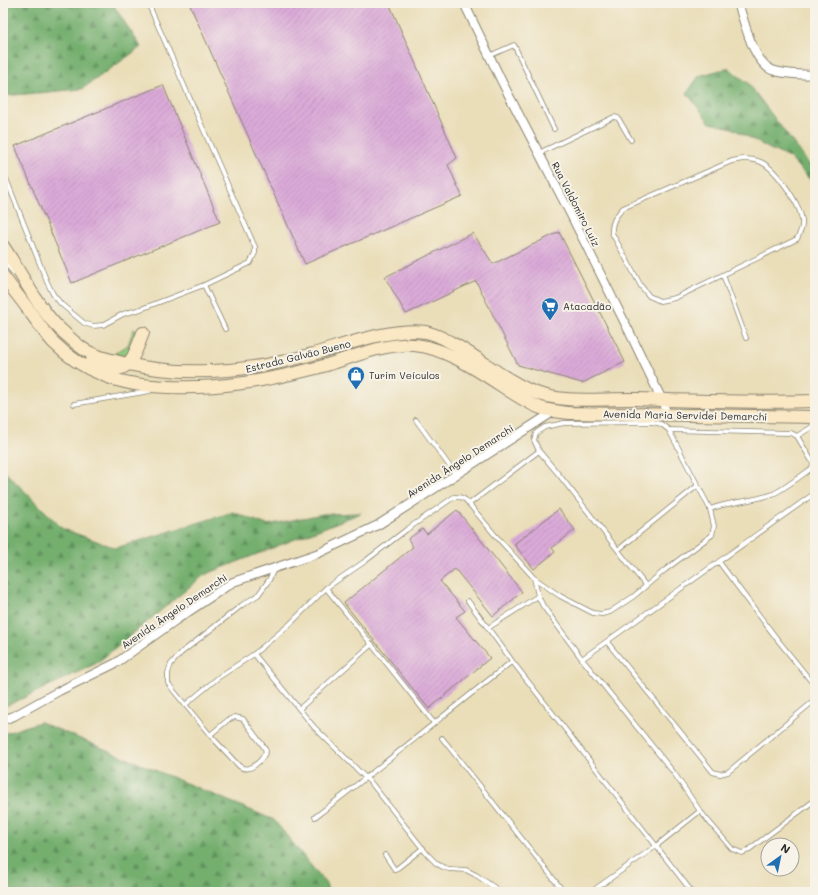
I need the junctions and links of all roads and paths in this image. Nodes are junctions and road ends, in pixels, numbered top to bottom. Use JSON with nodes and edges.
{"nodes":[{"id":1,"x":148,"y":3,"type":"edge"},
{"id":2,"x":464,"y":3,"type":"edge"},
{"id":3,"x":738,"y":3,"type":"edge"},
{"id":4,"x":490,"y":56,"type":"junction"},
{"id":5,"x":815,"y":75,"type":"edge"},
{"id":6,"x":554,"y":129,"type":"dead end"},
{"id":7,"x":631,"y":140,"type":"dead end"},
{"id":8,"x":539,"y":153,"type":"junction"},
{"id":9,"x":3,"y":170,"type":"edge"},
{"id":10,"x":3,"y":246,"type":"edge"},
{"id":11,"x":3,"y":260,"type":"edge"},
{"id":12,"x":5,"y":275,"type":"edge"},
{"id":13,"x":723,"y":275,"type":"junction"},
{"id":14,"x":204,"y":285,"type":"junction"},
{"id":15,"x":42,"y":306,"type":"junction"},
{"id":16,"x":28,"y":309,"type":"junction"},
{"id":17,"x":225,"y":329,"type":"dead end"},
{"id":18,"x":143,"y":333,"type":"dead end"},
{"id":19,"x":746,"y":338,"type":"dead end"},
{"id":20,"x":128,"y":364,"type":"junction"},
{"id":21,"x":166,"y":387,"type":"junction"},
{"id":22,"x":557,"y":398,"type":"junction"},
{"id":23,"x":662,"y":400,"type":"junction"},
{"id":24,"x":815,"y":401,"type":"edge"},
{"id":25,"x":74,"y":404,"type":"dead end"},
{"id":26,"x":556,"y":411,"type":"junction"},
{"id":27,"x":667,"y":415,"type":"junction"},
{"id":28,"x":815,"y":417,"type":"edge"},
{"id":29,"x":416,"y":420,"type":"dead end"},
{"id":30,"x":669,"y":430,"type":"junction"},
{"id":31,"x":797,"y":436,"type":"junction"},
{"id":32,"x":539,"y":451,"type":"junction"},
{"id":33,"x":456,"y":475,"type":"junction"},
{"id":34,"x":697,"y":486,"type":"junction"},
{"id":35,"x":815,"y":493,"type":"edge"},
{"id":36,"x":469,"y":504,"type":"junction"},
{"id":37,"x":710,"y":509,"type":"junction"},
{"id":38,"x":618,"y":550,"type":"junction"},
{"id":39,"x":719,"y":562,"type":"junction"},
{"id":40,"x":275,"y":567,"type":"junction"},
{"id":41,"x":534,"y":578,"type":"junction"},
{"id":42,"x":646,"y":586,"type":"junction"},
{"id":43,"x":326,"y":588,"type":"junction"},
{"id":44,"x":538,"y":596,"type":"junction"},
{"id":45,"x":468,"y":601,"type":"dead end"},
{"id":46,"x":488,"y":628,"type":"junction"},
{"id":47,"x":607,"y":642,"type":"junction"},
{"id":48,"x":372,"y":644,"type":"junction"},
{"id":49,"x":254,"y":654,"type":"junction"},
{"id":50,"x":582,"y":659,"type":"junction"},
{"id":51,"x":512,"y":661,"type":"junction"},
{"id":52,"x":815,"y":686,"type":"edge"},
{"id":53,"x":815,"y":700,"type":"edge"},
{"id":54,"x":185,"y":705,"type":"junction"},
{"id":55,"x":298,"y":709,"type":"junction"},
{"id":56,"x":3,"y":720,"type":"edge"},
{"id":57,"x":434,"y":723,"type":"junction"},
{"id":58,"x":210,"y":735,"type":"junction"},
{"id":59,"x":442,"y":738,"type":"dead end"},
{"id":60,"x":366,"y":778,"type":"junction"},
{"id":61,"x":815,"y":800,"type":"edge"},
{"id":62,"x":700,"y":812,"type":"junction"},
{"id":63,"x":315,"y":817,"type":"dead end"},
{"id":64,"x":656,"y":846,"type":"junction"},
{"id":65,"x":423,"y":848,"type":"junction"},
{"id":66,"x":385,"y":855,"type":"dead end"},
{"id":67,"x":500,"y":892,"type":"edge"},
{"id":68,"x":564,"y":892,"type":"edge"},
{"id":69,"x":591,"y":892,"type":"edge"},
{"id":70,"x":692,"y":892,"type":"edge"}],
"edges":[{"from":1,"to":14,"type":"lane"},
{"from":2,"to":4,"type":"street","name":"Rua Valdomiro Luíz"},
{"from":3,"to":5,"type":"street"},
{"from":4,"to":6,"type":"lane"},
{"from":4,"to":8,"type":"street","name":"Rua Valdomiro Luíz"},
{"from":7,"to":8,"type":"lane"},
{"from":8,"to":23,"type":"street","name":"Rua Valdomiro Luíz"},
{"from":9,"to":14,"type":"lane"},
{"from":10,"to":15,"type":"main road","name":"Estrada Galvão Bueno"},
{"from":11,"to":15,"type":"lane"},
{"from":12,"to":16,"type":"main road","name":"Estrada Galvão Bueno"},
{"from":13,"to":13,"type":"lane"},
{"from":13,"to":19,"type":"lane"},
{"from":14,"to":17,"type":"lane"},
{"from":15,"to":20,"type":"main road","name":"Estrada Galvão Bueno"},
{"from":16,"to":20,"type":"main road"},
{"from":16,"to":21,"type":"main road","name":"Estrada Galvão Bueno"},
{"from":18,"to":20,"type":"main road"},
{"from":20,"to":22,"type":"main road","name":"Estrada Galvão Bueno"},
{"from":21,"to":25,"type":"lane"},
{"from":21,"to":26,"type":"main road","name":"Estrada Galvão Bueno"},
{"from":22,"to":23,"type":"main road","name":"Avenida Maria Servidei Demarchi"},
{"from":22,"to":26,"type":"street"},
{"from":23,"to":24,"type":"main road","name":"Avenida Maria Servidei Demarchi"},
{"from":23,"to":27,"type":"street","name":"Rua Valdomiro Luíz"},
{"from":26,"to":27,"type":"main road","name":"Avenida Maria Servidei Demarchi"},
{"from":26,"to":33,"type":"street","name":"Avenida Ângelo Demarchi"},
{"from":27,"to":28,"type":"main road","name":"Avenida Maria Servidei Demarchi"},
{"from":28,"to":31,"type":"lane"},
{"from":29,"to":33,"type":"lane"},
{"from":30,"to":31,"type":"lane"},
{"from":30,"to":32,"type":"lane"},
{"from":30,"to":34,"type":"lane"},
{"from":31,"to":37,"type":"lane"},
{"from":32,"to":36,"type":"lane"},
{"from":32,"to":38,"type":"lane"},
{"from":33,"to":40,"type":"street","name":"Avenida Ângelo Demarchi"},
{"from":34,"to":37,"type":"lane"},
{"from":34,"to":38,"type":"lane"},
{"from":35,"to":39,"type":"lane"},
{"from":36,"to":41,"type":"lane"},
{"from":36,"to":43,"type":"lane"},
{"from":37,"to":42,"type":"lane"},
{"from":38,"to":42,"type":"lane"},
{"from":39,"to":47,"type":"lane"},
{"from":39,"to":52,"type":"lane"},
{"from":40,"to":54,"type":"lane"},
{"from":40,"to":56,"type":"street","name":"Avenida Ângelo Demarchi"},
{"from":41,"to":42,"type":"lane"},
{"from":41,"to":44,"type":"lane"},
{"from":43,"to":48,"type":"lane"},
{"from":43,"to":49,"type":"lane"},
{"from":44,"to":46,"type":"lane"},
{"from":44,"to":50,"type":"lane"},
{"from":45,"to":46,"type":"lane"},
{"from":46,"to":51,"type":"lane"},
{"from":47,"to":50,"type":"lane"},
{"from":47,"to":53,"type":"lane"},
{"from":48,"to":55,"type":"lane"},
{"from":48,"to":57,"type":"lane"},
{"from":49,"to":54,"type":"lane"},
{"from":49,"to":55,"type":"lane"},
{"from":50,"to":62,"type":"lane"},
{"from":51,"to":57,"type":"lane"},
{"from":51,"to":64,"type":"lane"},
{"from":54,"to":58,"type":"lane"},
{"from":55,"to":60,"type":"lane"},
{"from":57,"to":60,"type":"lane"},
{"from":58,"to":58,"type":"lane"},
{"from":59,"to":68,"type":"lane"},
{"from":60,"to":63,"type":"lane"},
{"from":60,"to":65,"type":"lane"},
{"from":61,"to":62,"type":"lane"},
{"from":62,"to":64,"type":"lane"},
{"from":64,"to":69,"type":"lane"},
{"from":64,"to":70,"type":"lane"},
{"from":65,"to":66,"type":"lane"},
{"from":65,"to":67,"type":"lane"}]}
